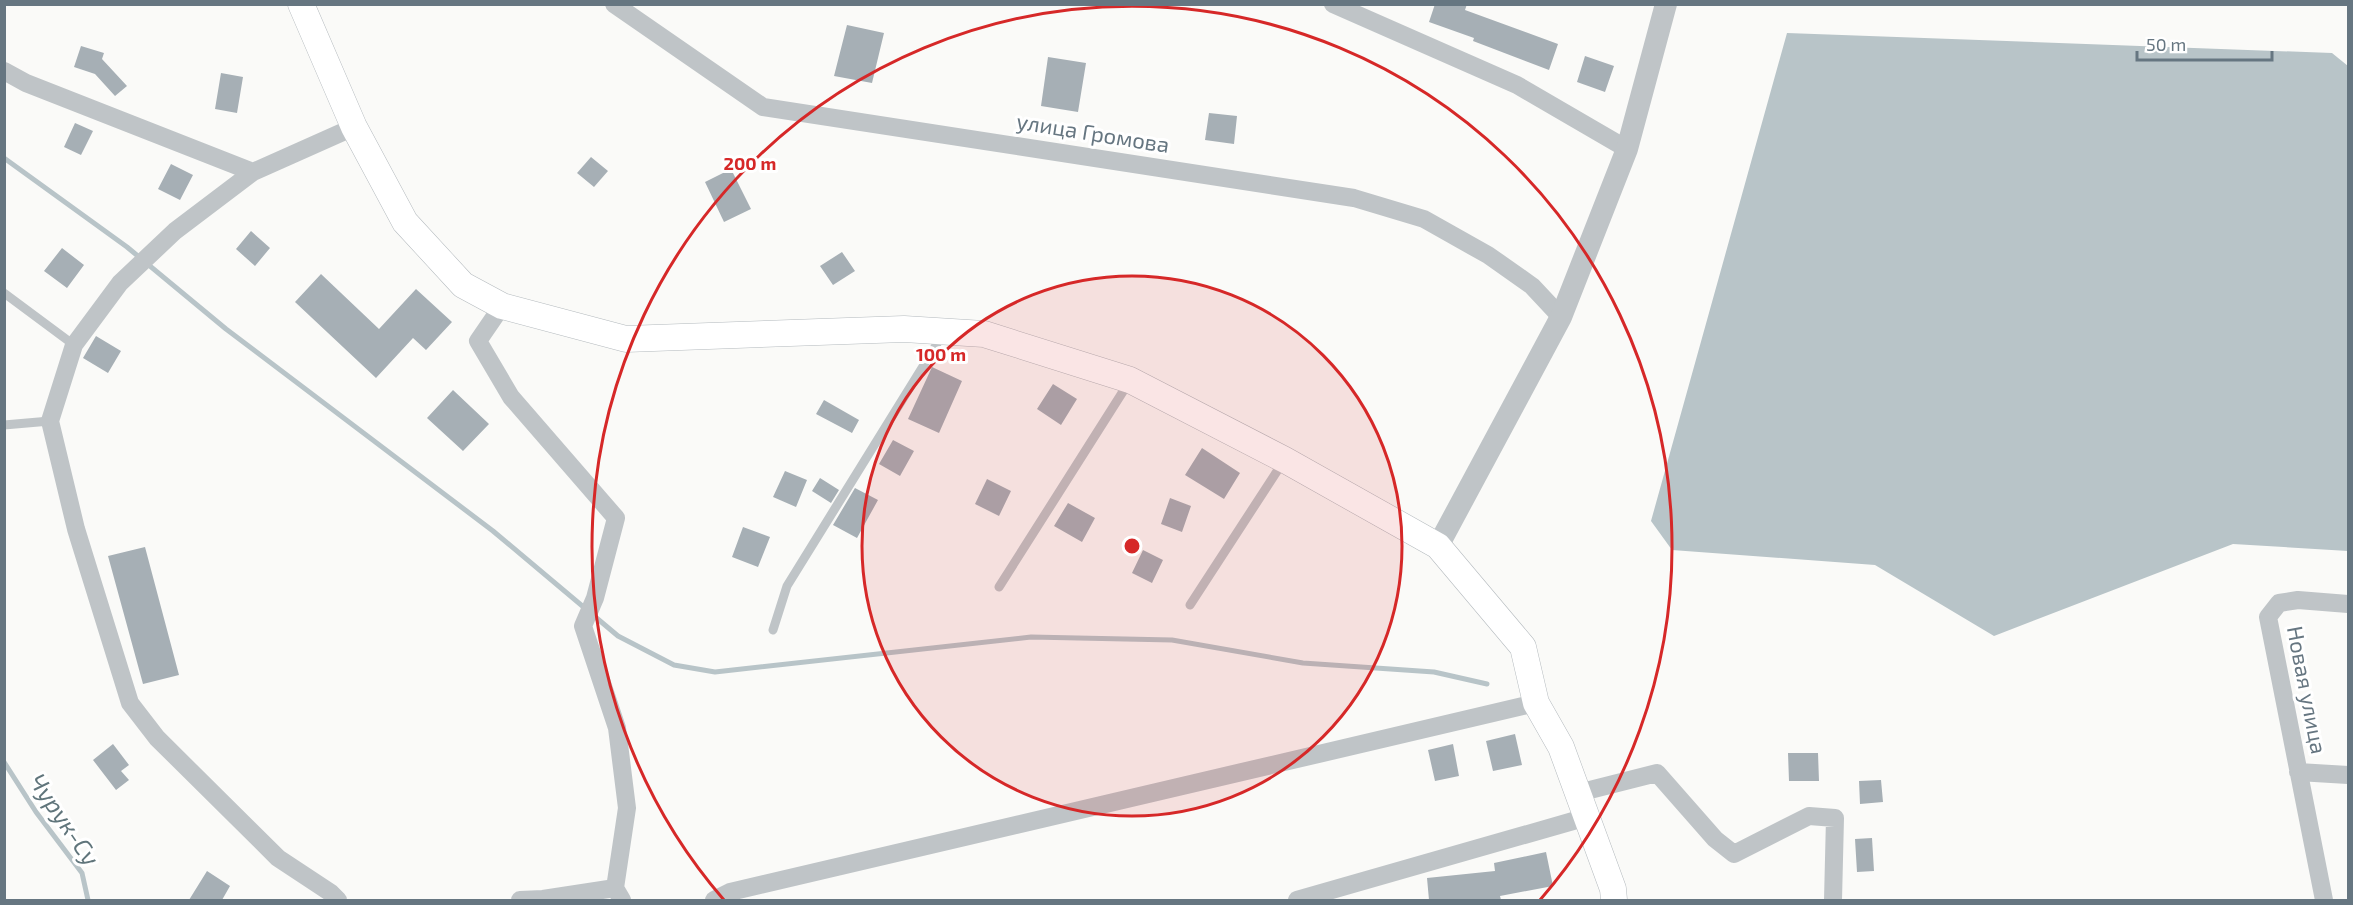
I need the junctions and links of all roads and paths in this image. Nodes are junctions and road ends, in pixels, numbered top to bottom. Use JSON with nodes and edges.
{"nodes":[{"id":1,"x":301,"y":4,"type":"edge"},
{"id":2,"x":614,"y":4,"type":"edge"},
{"id":3,"x":1332,"y":4,"type":"edge"},
{"id":4,"x":1666,"y":4,"type":"edge"},
{"id":5,"x":4,"y":71,"type":"edge"},
{"id":6,"x":354,"y":127,"type":"junction"},
{"id":7,"x":1626,"y":149,"type":"junction"},
{"id":8,"x":253,"y":172,"type":"junction"},
{"id":9,"x":4,"y":293,"type":"edge"},
{"id":10,"x":502,"y":306,"type":"junction"},
{"id":11,"x":1561,"y":317,"type":"junction"},
{"id":12,"x":944,"y":332,"type":"junction"},
{"id":13,"x":74,"y":345,"type":"junction"},
{"id":14,"x":1130,"y":380,"type":"junction"},
{"id":15,"x":50,"y":421,"type":"junction"},
{"id":16,"x":4,"y":425,"type":"edge"},
{"id":17,"x":1285,"y":460,"type":"junction"},
{"id":18,"x":1438,"y":546,"type":"junction"},
{"id":19,"x":999,"y":586,"type":"dead end"},
{"id":20,"x":2349,"y":604,"type":"edge"},
{"id":21,"x":1190,"y":605,"type":"dead end"},
{"id":22,"x":773,"y":630,"type":"dead end"},
{"id":23,"x":1536,"y":703,"type":"junction"},
{"id":24,"x":2298,"y":771,"type":"junction"},
{"id":25,"x":2349,"y":775,"type":"edge"},
{"id":26,"x":1578,"y":793,"type":"junction"},
{"id":27,"x":1587,"y":817,"type":"junction"},
{"id":28,"x":619,"y":894,"type":"edge"},
{"id":29,"x":338,"y":900,"type":"edge"},
{"id":30,"x":520,"y":900,"type":"edge"},
{"id":31,"x":714,"y":900,"type":"edge"},
{"id":32,"x":1297,"y":900,"type":"edge"},
{"id":33,"x":1614,"y":900,"type":"edge"},
{"id":34,"x":1833,"y":900,"type":"edge"},
{"id":35,"x":2324,"y":900,"type":"edge"}],
"edges":[{"from":1,"to":6,"type":"main road"},
{"from":2,"to":11,"type":"street","name":"улица Громова"},
{"from":3,"to":7,"type":"street"},
{"from":4,"to":7,"type":"street"},
{"from":5,"to":8,"type":"street"},
{"from":6,"to":8,"type":"street"},
{"from":6,"to":10,"type":"main road"},
{"from":7,"to":11,"type":"street"},
{"from":8,"to":13,"type":"street"},
{"from":9,"to":13,"type":"lane"},
{"from":10,"to":12,"type":"main road"},
{"from":10,"to":28,"type":"street"},
{"from":11,"to":18,"type":"street"},
{"from":12,"to":14,"type":"main road"},
{"from":12,"to":22,"type":"lane"},
{"from":13,"to":15,"type":"street"},
{"from":14,"to":17,"type":"main road"},
{"from":14,"to":19,"type":"lane"},
{"from":15,"to":16,"type":"lane"},
{"from":15,"to":29,"type":"street"},
{"from":17,"to":18,"type":"main road"},
{"from":17,"to":21,"type":"lane"},
{"from":18,"to":23,"type":"main road"},
{"from":20,"to":24,"type":"street","name":"Новая улица"},
{"from":23,"to":26,"type":"main road"},
{"from":23,"to":31,"type":"street"},
{"from":24,"to":25,"type":"street","name":"Новая улица"},
{"from":24,"to":35,"type":"street","name":"Новая улица"},
{"from":26,"to":27,"type":"main road"},
{"from":26,"to":34,"type":"street"},
{"from":27,"to":32,"type":"street"},
{"from":27,"to":33,"type":"main road"},
{"from":28,"to":30,"type":"street"}]}
